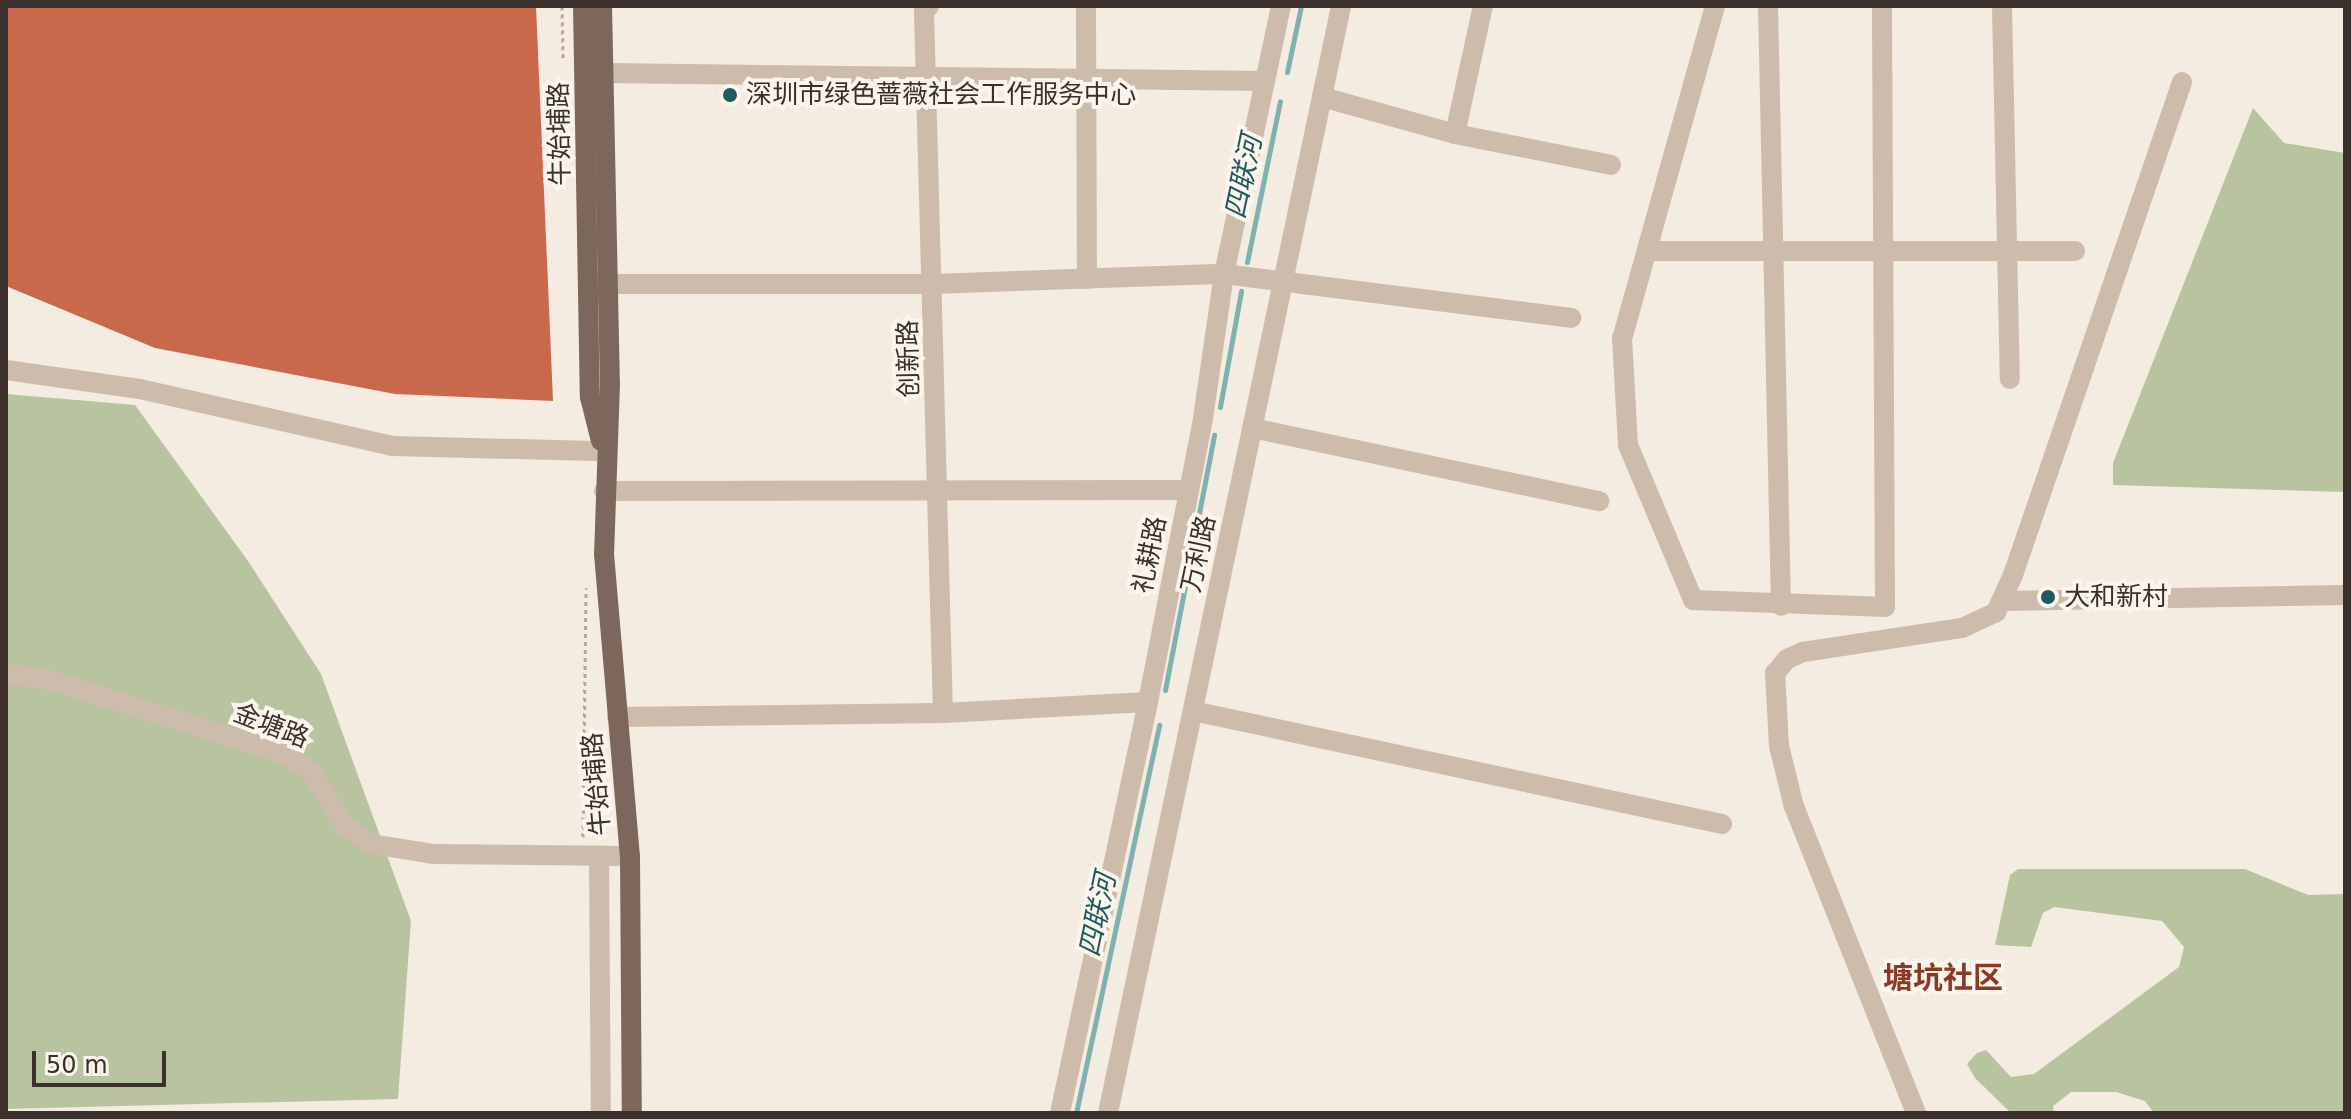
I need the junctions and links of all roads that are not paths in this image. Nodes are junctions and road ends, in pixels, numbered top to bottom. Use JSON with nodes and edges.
{"nodes":[{"id":1,"x":583,"y":6,"type":"edge"},
{"id":2,"x":602,"y":6,"type":"edge"},
{"id":3,"x":929,"y":6,"type":"edge"},
{"id":4,"x":1086,"y":6,"type":"edge"},
{"id":5,"x":1281,"y":6,"type":"edge"},
{"id":6,"x":1341,"y":6,"type":"edge"},
{"id":7,"x":1483,"y":6,"type":"edge"},
{"id":8,"x":1715,"y":6,"type":"edge"},
{"id":9,"x":1768,"y":6,"type":"edge"},
{"id":10,"x":1882,"y":6,"type":"edge"},
{"id":11,"x":2002,"y":6,"type":"edge"},
{"id":12,"x":604,"y":73,"type":"junction"},
{"id":13,"x":925,"y":74,"type":"junction"},
{"id":14,"x":1086,"y":77,"type":"junction"},
{"id":15,"x":1265,"y":81,"type":"junction"},
{"id":16,"x":2182,"y":82,"type":"dead end"},
{"id":17,"x":1322,"y":97,"type":"junction"},
{"id":18,"x":1455,"y":134,"type":"junction"},
{"id":19,"x":1611,"y":165,"type":"dead end"},
{"id":20,"x":1647,"y":251,"type":"junction"},
{"id":21,"x":1773,"y":251,"type":"junction"},
{"id":22,"x":1883,"y":251,"type":"junction"},
{"id":23,"x":2007,"y":251,"type":"junction"},
{"id":24,"x":2075,"y":251,"type":"dead end"},
{"id":25,"x":1224,"y":274,"type":"junction"},
{"id":26,"x":1087,"y":279,"type":"junction"},
{"id":27,"x":1283,"y":282,"type":"junction"},
{"id":28,"x":598,"y":284,"type":"junction"},
{"id":29,"x":933,"y":284,"type":"junction"},
{"id":30,"x":1571,"y":318,"type":"dead end"},
{"id":31,"x":6,"y":370,"type":"edge"},
{"id":32,"x":2010,"y":379,"type":"dead end"},
{"id":33,"x":1252,"y":428,"type":"junction"},
{"id":34,"x":604,"y":451,"type":"junction"},
{"id":35,"x":1189,"y":490,"type":"junction"},
{"id":36,"x":604,"y":491,"type":"junction"},
{"id":37,"x":937,"y":491,"type":"junction"},
{"id":38,"x":1599,"y":501,"type":"dead end"},
{"id":39,"x":2345,"y":595,"type":"edge"},
{"id":40,"x":2003,"y":601,"type":"junction"},
{"id":41,"x":1781,"y":606,"type":"junction"},
{"id":42,"x":6,"y":674,"type":"edge"},
{"id":43,"x":1148,"y":702,"type":"junction"},
{"id":44,"x":1193,"y":711,"type":"junction"},
{"id":45,"x":943,"y":713,"type":"junction"},
{"id":46,"x":617,"y":717,"type":"junction"},
{"id":47,"x":1722,"y":824,"type":"dead end"},
{"id":48,"x":599,"y":856,"type":"junction"},
{"id":49,"x":630,"y":856,"type":"junction"},
{"id":50,"x":601,"y":1113,"type":"edge"},
{"id":51,"x":632,"y":1113,"type":"edge"},
{"id":52,"x":1060,"y":1113,"type":"edge"},
{"id":53,"x":1108,"y":1113,"type":"edge"},
{"id":54,"x":1916,"y":1113,"type":"edge"}],
"edges":[{"from":1,"to":28,"type":"main road","name":"牛始埔路"},
{"from":2,"to":12,"type":"main road","name":"牛始埔路"},
{"from":3,"to":13,"type":"street","name":"创新路"},
{"from":4,"to":14,"type":"street"},
{"from":5,"to":15,"type":"street","name":"礼耕路"},
{"from":6,"to":17,"type":"street","name":"万利路"},
{"from":7,"to":18,"type":"street"},
{"from":8,"to":20,"type":"street"},
{"from":9,"to":21,"type":"street"},
{"from":10,"to":22,"type":"street"},
{"from":11,"to":23,"type":"street"},
{"from":12,"to":13,"type":"street"},
{"from":12,"to":28,"type":"main road","name":"牛始埔路"},
{"from":13,"to":14,"type":"street"},
{"from":13,"to":29,"type":"street","name":"创新路"},
{"from":14,"to":15,"type":"street"},
{"from":14,"to":26,"type":"street"},
{"from":15,"to":25,"type":"street","name":"礼耕路"},
{"from":16,"to":40,"type":"street"},
{"from":17,"to":18,"type":"street"},
{"from":17,"to":27,"type":"street","name":"万利路"},
{"from":18,"to":19,"type":"street"},
{"from":20,"to":21,"type":"street"},
{"from":20,"to":41,"type":"street"},
{"from":21,"to":22,"type":"street"},
{"from":21,"to":41,"type":"street"},
{"from":22,"to":23,"type":"street"},
{"from":22,"to":41,"type":"street"},
{"from":23,"to":24,"type":"street"},
{"from":23,"to":32,"type":"street"},
{"from":25,"to":26,"type":"street"},
{"from":25,"to":27,"type":"street"},
{"from":25,"to":35,"type":"street","name":"礼耕路"},
{"from":26,"to":29,"type":"street"},
{"from":27,"to":30,"type":"street"},
{"from":27,"to":33,"type":"street","name":"万利路"},
{"from":28,"to":29,"type":"street"},
{"from":28,"to":34,"type":"main road","name":"牛始埔路"},
{"from":29,"to":37,"type":"street","name":"创新路"},
{"from":31,"to":34,"type":"street"},
{"from":33,"to":38,"type":"street"},
{"from":33,"to":44,"type":"street","name":"万利路"},
{"from":34,"to":36,"type":"main road","name":"牛始埔路"},
{"from":35,"to":37,"type":"street"},
{"from":35,"to":43,"type":"street","name":"礼耕路"},
{"from":36,"to":37,"type":"street"},
{"from":36,"to":46,"type":"main road","name":"牛始埔路"},
{"from":37,"to":45,"type":"street","name":"创新路"},
{"from":39,"to":40,"type":"street"},
{"from":40,"to":54,"type":"street"},
{"from":42,"to":48,"type":"street","name":"金塘路"},
{"from":43,"to":45,"type":"street"},
{"from":43,"to":52,"type":"street","name":"礼耕路"},
{"from":44,"to":47,"type":"street"},
{"from":44,"to":53,"type":"street","name":"万利路"},
{"from":45,"to":46,"type":"street"},
{"from":46,"to":49,"type":"main road","name":"牛始埔路"},
{"from":48,"to":49,"type":"street","name":"金塘路"},
{"from":48,"to":50,"type":"street"},
{"from":49,"to":51,"type":"main road","name":"牛始埔路"}]}
